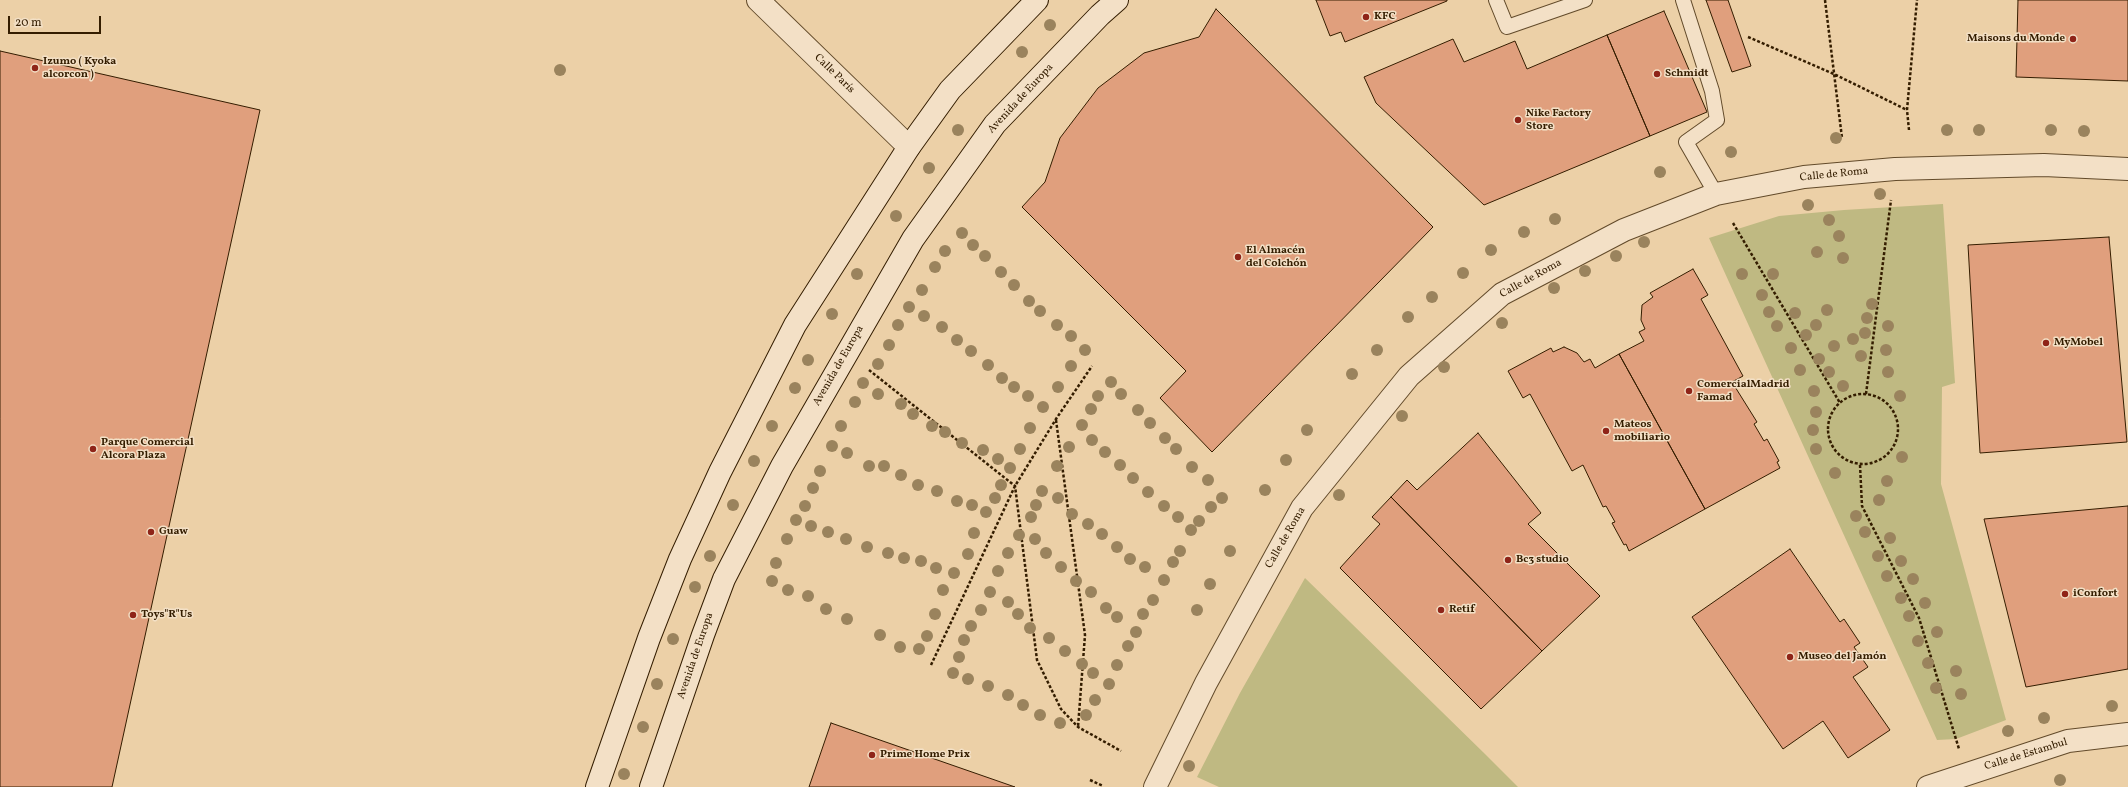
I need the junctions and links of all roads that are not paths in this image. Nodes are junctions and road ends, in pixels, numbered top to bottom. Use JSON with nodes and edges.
{"nodes":[{"id":1,"x":758,"y":0,"type":"edge"},
{"id":2,"x":1037,"y":0,"type":"edge"},
{"id":3,"x":1118,"y":0,"type":"edge"},
{"id":4,"x":1496,"y":0,"type":"edge"},
{"id":5,"x":1683,"y":0,"type":"edge"},
{"id":6,"x":1577,"y":1,"type":"edge"},
{"id":7,"x":909,"y":148,"type":"junction"},
{"id":8,"x":2128,"y":169,"type":"edge"},
{"id":9,"x":1716,"y":194,"type":"junction"},
{"id":10,"x":2128,"y":734,"type":"edge"},
{"id":11,"x":597,"y":787,"type":"edge"},
{"id":12,"x":651,"y":787,"type":"edge"},
{"id":13,"x":1155,"y":787,"type":"edge"},
{"id":14,"x":1928,"y":787,"type":"edge"}],
"edges":[{"from":1,"to":7,"type":"street","name":"Calle París"},
{"from":2,"to":7,"type":"street"},
{"from":3,"to":12,"type":"street","name":"Avenida de Europa"},
{"from":4,"to":6,"type":"lane"},
{"from":5,"to":9,"type":"lane"},
{"from":7,"to":11,"type":"street"},
{"from":8,"to":9,"type":"street","name":"Calle de Roma"},
{"from":9,"to":13,"type":"street","name":"Calle de Roma"},
{"from":10,"to":14,"type":"street","name":"Calle de Estambul"}]}
